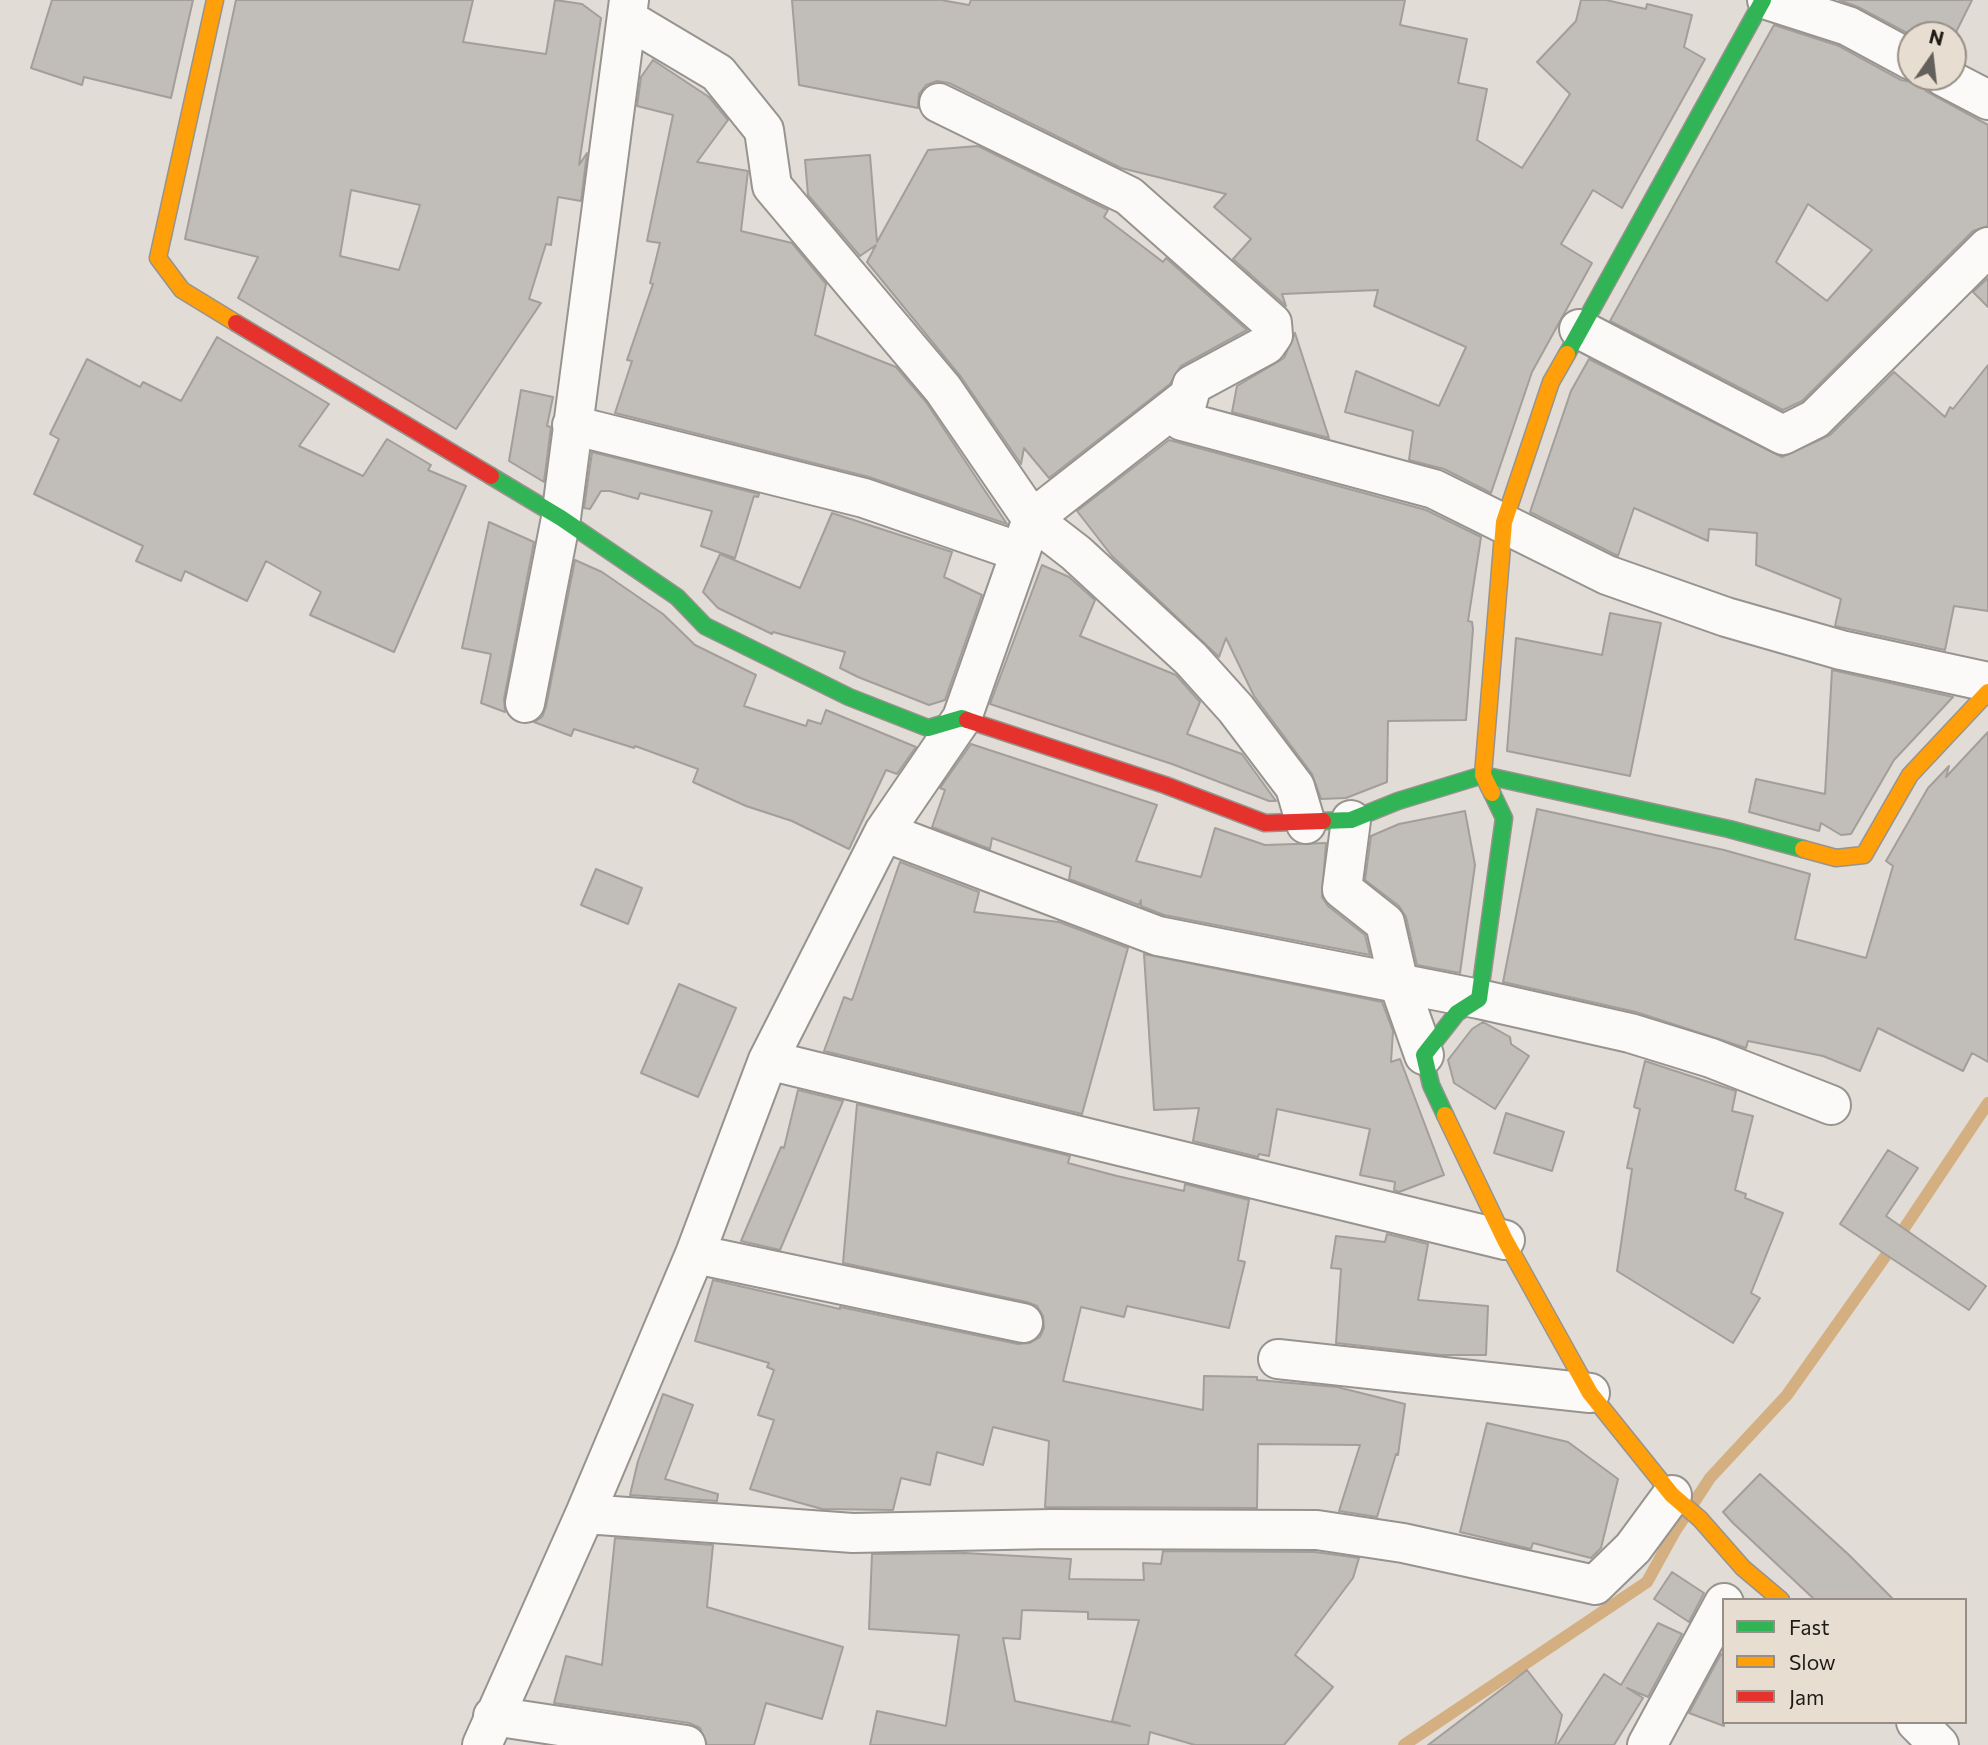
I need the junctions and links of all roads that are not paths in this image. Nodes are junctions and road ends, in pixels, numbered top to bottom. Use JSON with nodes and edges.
{"nodes":[{"id":1,"x":215,"y":0,"type":"edge"},
{"id":2,"x":1765,"y":0,"type":"edge"},
{"id":3,"x":629,"y":10,"type":"edge"},
{"id":4,"x":1897,"y":52,"type":"edge"},
{"id":5,"x":1967,"y":89,"type":"edge"},
{"id":6,"x":1988,"y":100,"type":"edge"},
{"id":7,"x":939,"y":103,"type":"dead end"},
{"id":8,"x":1988,"y":247,"type":"edge"},
{"id":9,"x":1579,"y":329,"type":"junction"},
{"id":10,"x":1188,"y":397,"type":"junction"},
{"id":11,"x":572,"y":425,"type":"junction"},
{"id":12,"x":561,"y":519,"type":"junction"},
{"id":13,"x":1504,"y":522,"type":"junction"},
{"id":14,"x":1026,"y":536,"type":"junction"},
{"id":15,"x":1988,"y":681,"type":"edge"},
{"id":16,"x":1988,"y":692,"type":"edge"},
{"id":17,"x":526,"y":703,"type":"dead end"},
{"id":18,"x":962,"y":718,"type":"junction"},
{"id":19,"x":1483,"y":775,"type":"junction"},
{"id":20,"x":1351,"y":820,"type":"junction"},
{"id":21,"x":1306,"y":824,"type":"junction"},
{"id":22,"x":884,"y":832,"type":"junction"},
{"id":23,"x":1399,"y":984,"type":"junction"},
{"id":24,"x":1479,"y":999,"type":"junction"},
{"id":25,"x":1424,"y":1055,"type":"junction"},
{"id":26,"x":768,"y":1060,"type":"junction"},
{"id":27,"x":1831,"y":1105,"type":"dead end"},
{"id":28,"x":1505,"y":1240,"type":"junction"},
{"id":29,"x":695,"y":1254,"type":"junction"},
{"id":30,"x":1023,"y":1323,"type":"dead end"},
{"id":31,"x":1278,"y":1359,"type":"dead end"},
{"id":32,"x":1590,"y":1393,"type":"junction"},
{"id":33,"x":1684,"y":1506,"type":"junction"},
{"id":34,"x":585,"y":1514,"type":"junction"},
{"id":35,"x":1731,"y":1590,"type":"edge"},
{"id":36,"x":1771,"y":1598,"type":"edge"},
{"id":37,"x":1722,"y":1607,"type":"edge"},
{"id":38,"x":1918,"y":1724,"type":"edge"},
{"id":39,"x":488,"y":1731,"type":"edge"},
{"id":40,"x":686,"y":1745,"type":"edge"},
{"id":41,"x":1647,"y":1745,"type":"edge"},
{"id":42,"x":1940,"y":1745,"type":"edge"}],
"edges":[{"from":1,"to":12,"type":"street"},
{"from":2,"to":4,"type":"street"},
{"from":2,"to":9,"type":"street"},
{"from":3,"to":11,"type":"street"},
{"from":3,"to":14,"type":"street"},
{"from":5,"to":6,"type":"street"},
{"from":7,"to":10,"type":"street"},
{"from":8,"to":9,"type":"street"},
{"from":9,"to":13,"type":"street"},
{"from":10,"to":13,"type":"street"},
{"from":10,"to":14,"type":"street"},
{"from":11,"to":12,"type":"street"},
{"from":11,"to":14,"type":"street"},
{"from":12,"to":17,"type":"street"},
{"from":12,"to":18,"type":"street"},
{"from":13,"to":15,"type":"street"},
{"from":13,"to":19,"type":"street"},
{"from":14,"to":18,"type":"street"},
{"from":14,"to":21,"type":"street"},
{"from":16,"to":19,"type":"street"},
{"from":18,"to":21,"type":"street"},
{"from":18,"to":22,"type":"street"},
{"from":19,"to":20,"type":"street"},
{"from":19,"to":24,"type":"street"},
{"from":20,"to":21,"type":"street"},
{"from":20,"to":23,"type":"street"},
{"from":22,"to":23,"type":"street"},
{"from":22,"to":26,"type":"street"},
{"from":23,"to":24,"type":"street"},
{"from":23,"to":25,"type":"street"},
{"from":24,"to":25,"type":"street"},
{"from":24,"to":27,"type":"street"},
{"from":25,"to":28,"type":"street"},
{"from":26,"to":28,"type":"street"},
{"from":26,"to":29,"type":"street"},
{"from":28,"to":32,"type":"street"},
{"from":29,"to":30,"type":"street"},
{"from":29,"to":34,"type":"street"},
{"from":31,"to":32,"type":"street"},
{"from":32,"to":33,"type":"street"},
{"from":33,"to":34,"type":"street"},
{"from":33,"to":35,"type":"street"},
{"from":34,"to":39,"type":"street"},
{"from":35,"to":36,"type":"street"},
{"from":37,"to":41,"type":"street"},
{"from":38,"to":42,"type":"street"},
{"from":39,"to":40,"type":"street"}]}
